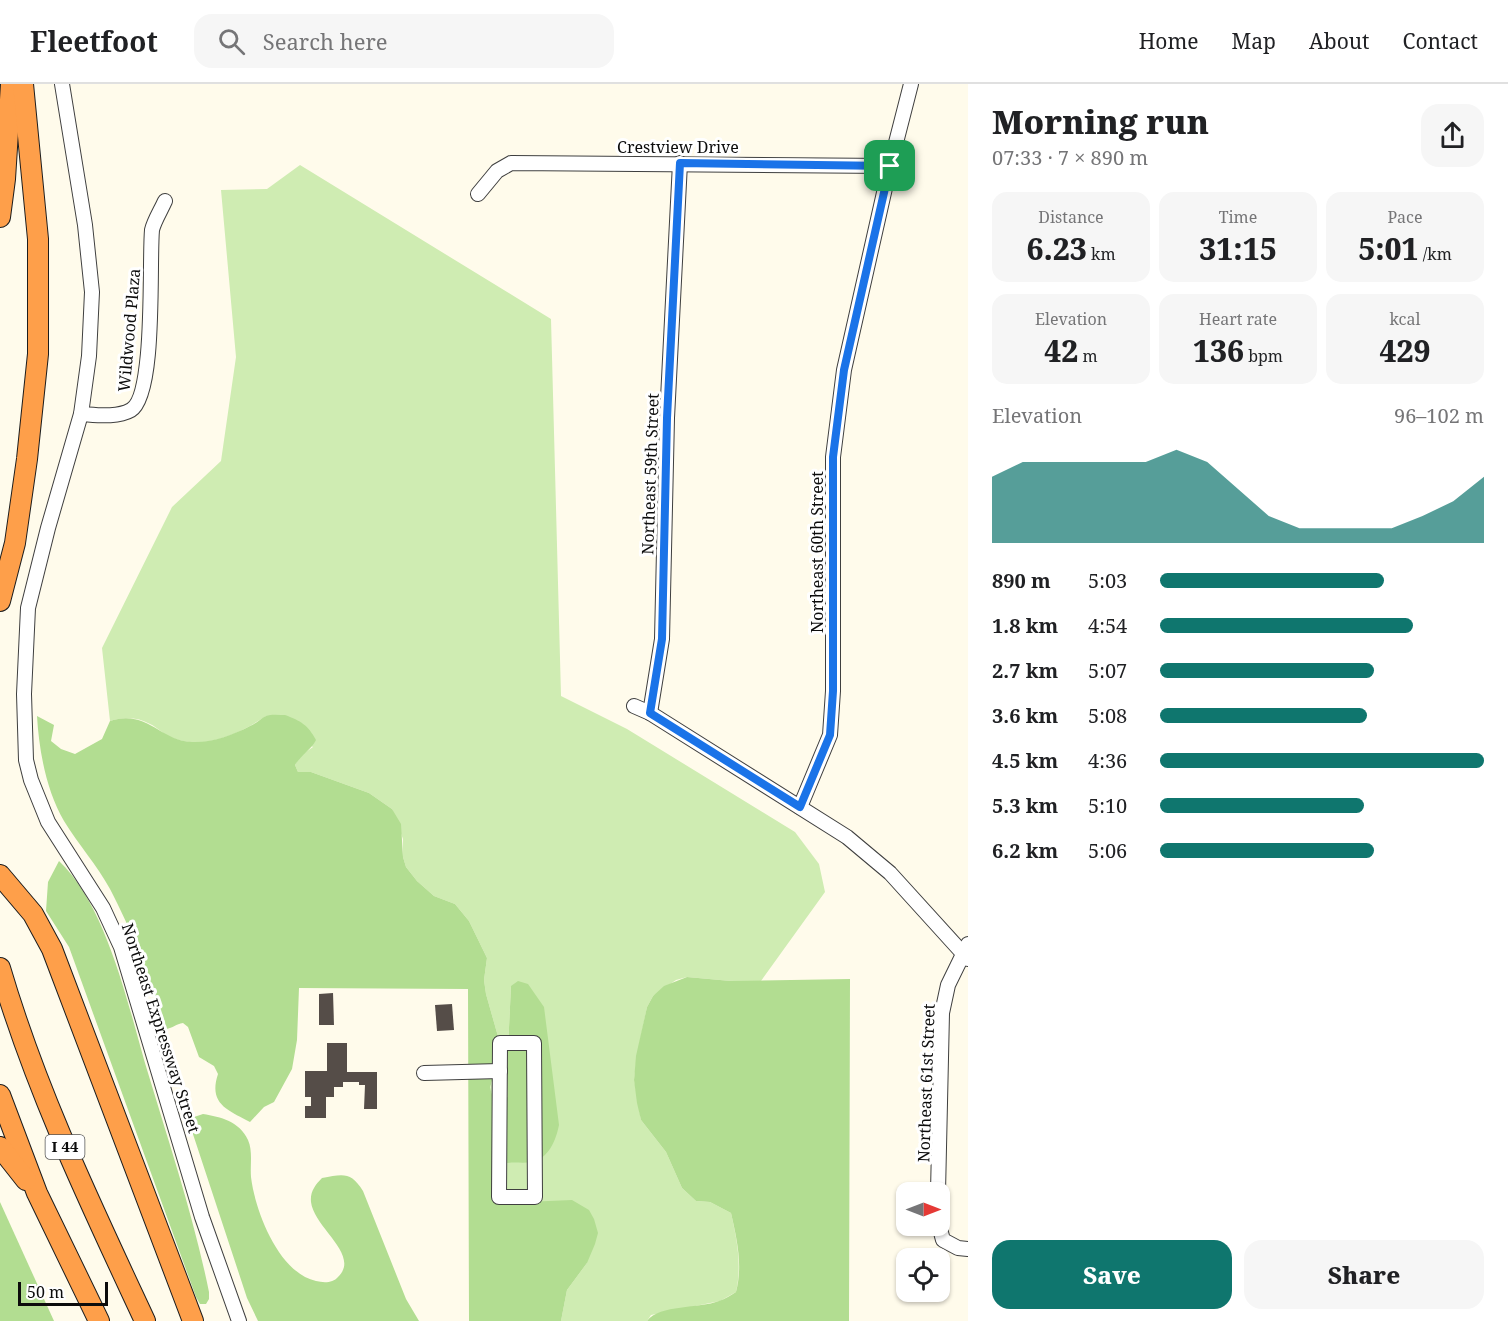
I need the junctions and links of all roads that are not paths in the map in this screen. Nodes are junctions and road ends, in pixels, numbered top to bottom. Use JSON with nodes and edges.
{"nodes":[{"id":1,"x":11,"y":84,"type":"edge"},
{"id":2,"x":23,"y":84,"type":"edge"},
{"id":3,"x":62,"y":84,"type":"edge"},
{"id":4,"x":912,"y":84,"type":"edge"},
{"id":5,"x":680,"y":163,"type":"junction"},
{"id":6,"x":890,"y":166,"type":"junction"},
{"id":7,"x":478,"y":194,"type":"dead end"},
{"id":8,"x":165,"y":201,"type":"dead end"},
{"id":9,"x":0,"y":218,"type":"edge"},
{"id":10,"x":81,"y":414,"type":"junction"},
{"id":11,"x":0,"y":601,"type":"edge"},
{"id":12,"x":634,"y":706,"type":"dead end"},
{"id":13,"x":650,"y":713,"type":"junction"},
{"id":14,"x":800,"y":807,"type":"junction"},
{"id":15,"x":0,"y":875,"type":"edge"},
{"id":16,"x":966,"y":952,"type":"edge"},
{"id":17,"x":0,"y":968,"type":"edge"},
{"id":18,"x":500,"y":1071,"type":"junction"},
{"id":19,"x":424,"y":1073,"type":"dead end"},
{"id":20,"x":0,"y":1095,"type":"edge"},
{"id":21,"x":0,"y":1147,"type":"edge"},
{"id":22,"x":938,"y":1182,"type":"edge"},
{"id":23,"x":37,"y":1193,"type":"junction"},
{"id":24,"x":942,"y":1236,"type":"edge"},
{"id":25,"x":968,"y":1249,"type":"edge"},
{"id":26,"x":99,"y":1321,"type":"edge"},
{"id":27,"x":145,"y":1321,"type":"edge"},
{"id":28,"x":193,"y":1321,"type":"edge"},
{"id":29,"x":239,"y":1321,"type":"edge"}],
"edges":[{"from":1,"to":9,"type":"highway"},
{"from":2,"to":11,"type":"highway"},
{"from":3,"to":10,"type":"street","name":"Northeast Expressway Street"},
{"from":4,"to":6,"type":"street","name":"Northeast 60th Street"},
{"from":5,"to":6,"type":"street","name":"Crestview Drive"},
{"from":5,"to":7,"type":"street","name":"Crestview Drive"},
{"from":5,"to":13,"type":"street","name":"Northeast 59th Street"},
{"from":6,"to":14,"type":"street","name":"Northeast 60th Street"},
{"from":8,"to":10,"type":"street","name":"Wildwood Plaza"},
{"from":10,"to":29,"type":"street","name":"Northeast Expressway Street"},
{"from":12,"to":13,"type":"street"},
{"from":13,"to":14,"type":"street"},
{"from":14,"to":16,"type":"street"},
{"from":15,"to":28,"type":"highway"},
{"from":16,"to":22,"type":"street","name":"Northeast 61st Street"},
{"from":17,"to":27,"type":"highway","number":"I 44"},
{"from":18,"to":18,"type":"street"},
{"from":18,"to":19,"type":"street"},
{"from":20,"to":23,"type":"highway","number":"I 44"},
{"from":21,"to":23,"type":"highway"},
{"from":23,"to":26,"type":"highway"},
{"from":24,"to":25,"type":"street"}]}
